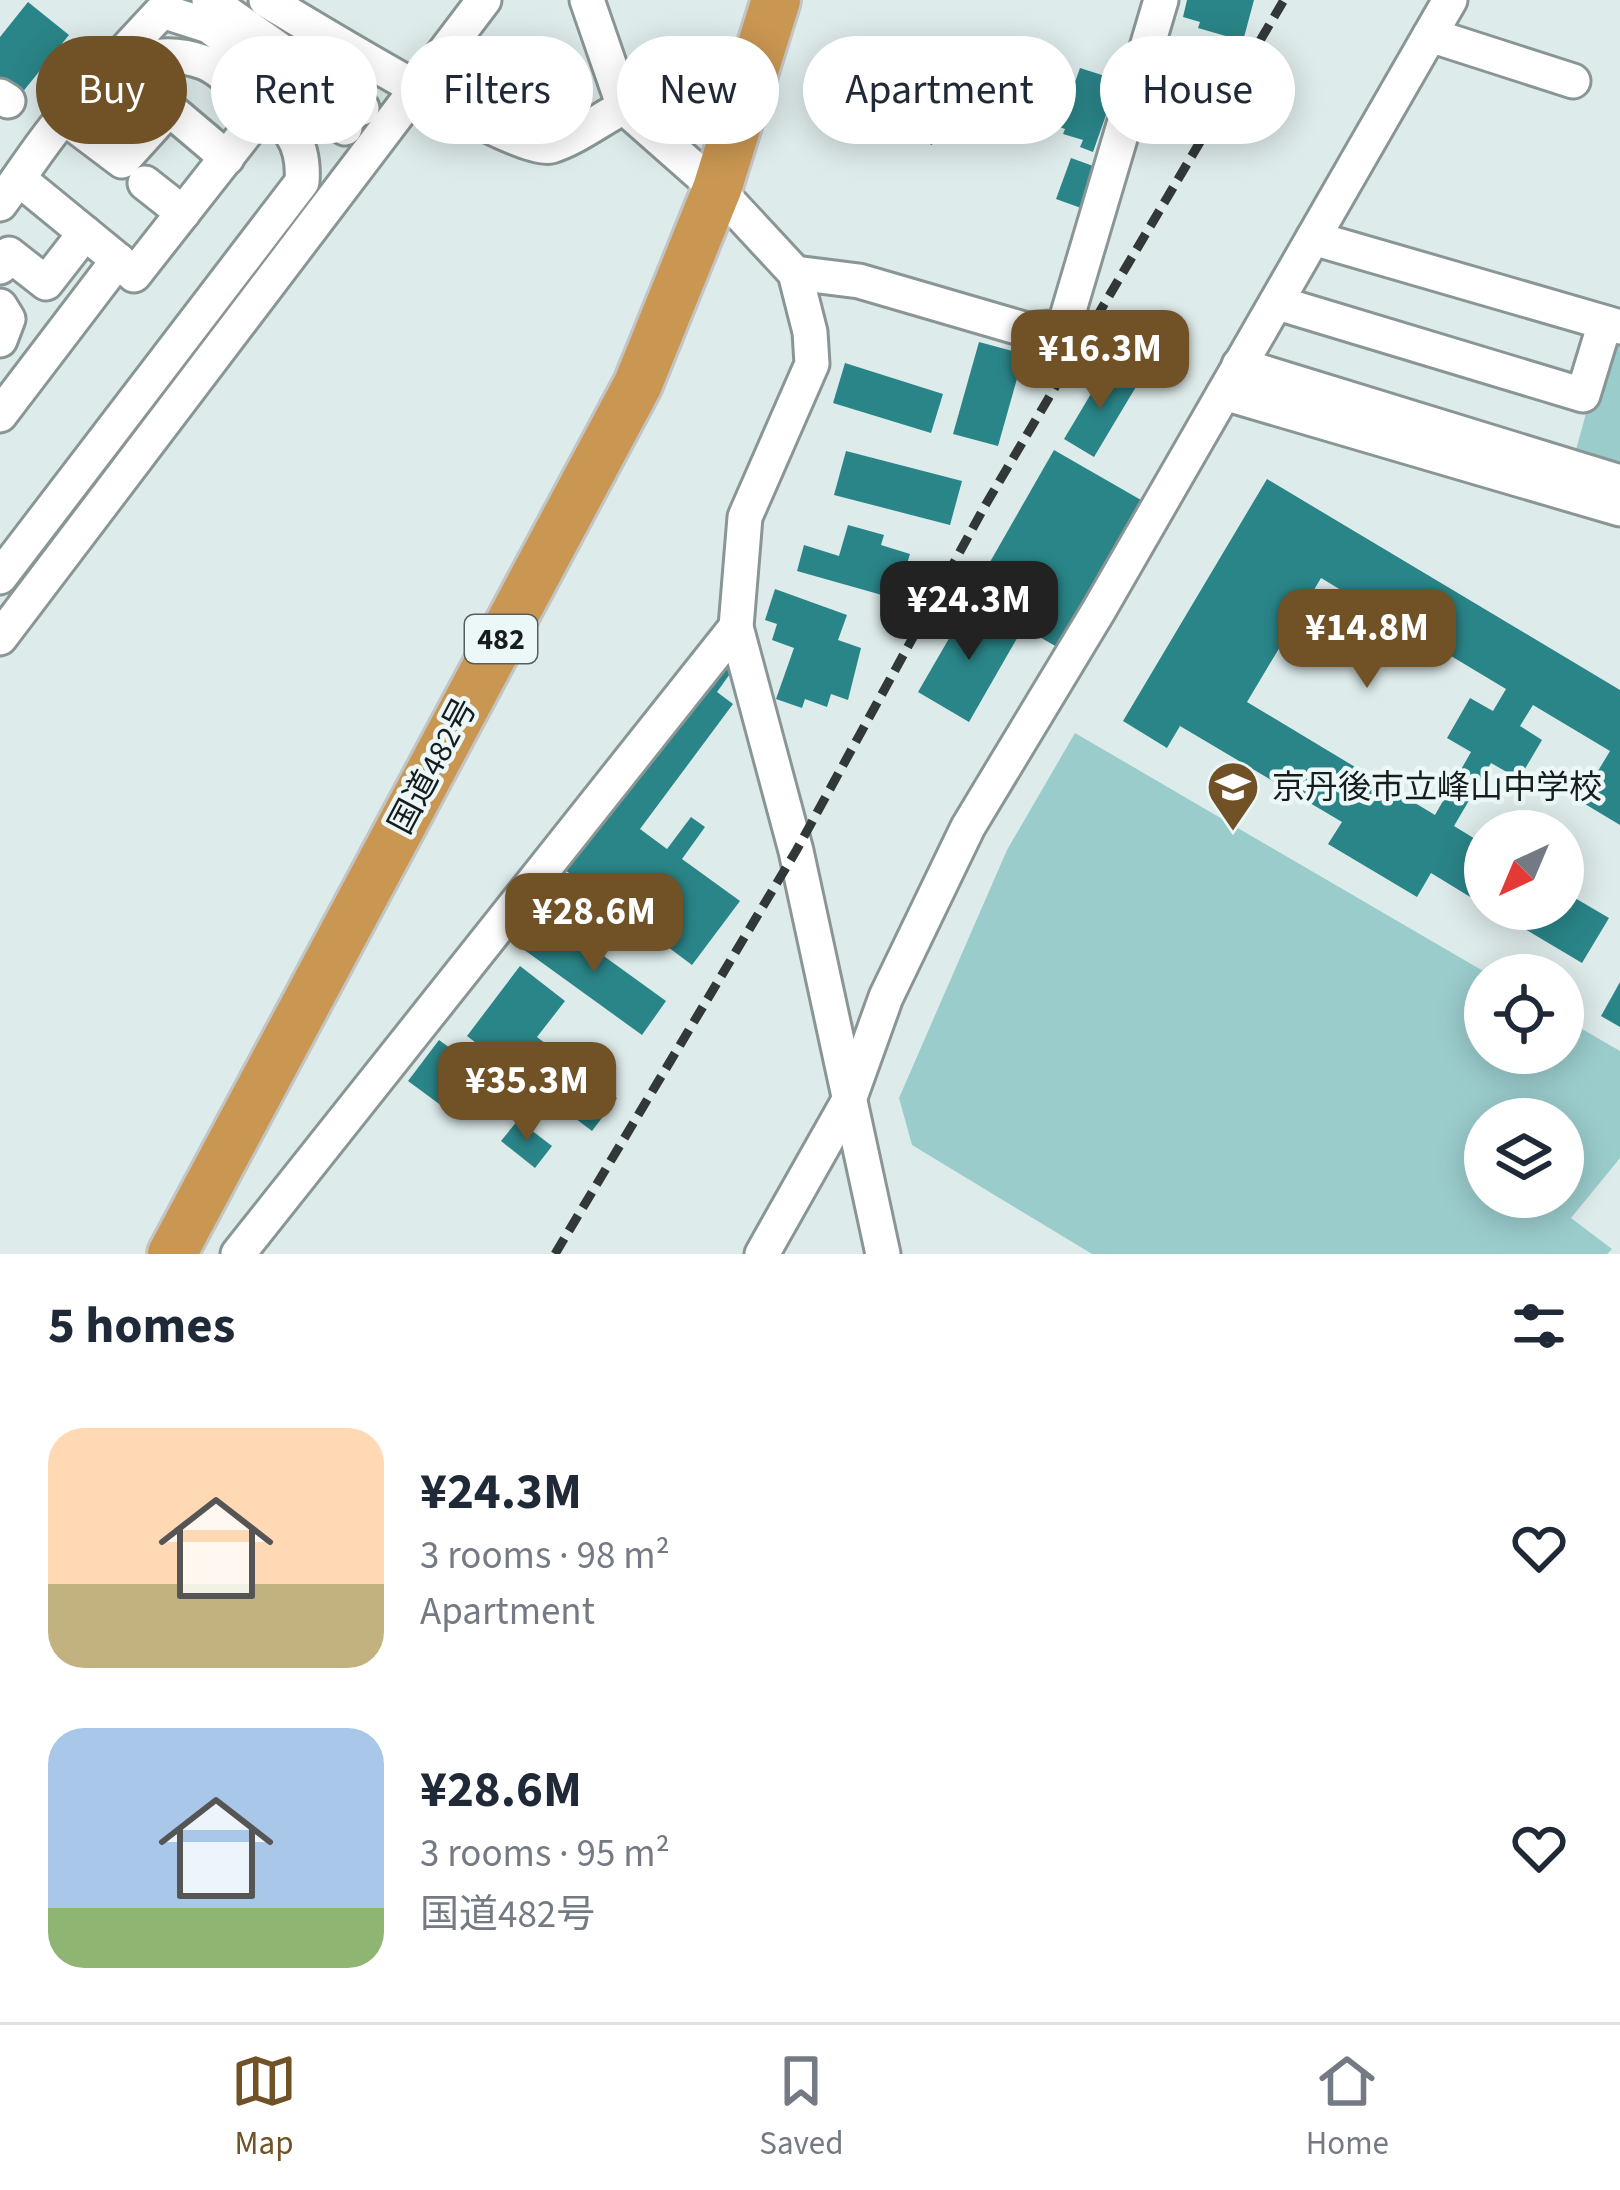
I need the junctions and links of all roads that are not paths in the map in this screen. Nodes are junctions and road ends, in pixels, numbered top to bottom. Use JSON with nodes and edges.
{"nodes":[{"id":1,"x":155,"y":0,"type":"edge"},
{"id":2,"x":208,"y":0,"type":"edge"},
{"id":3,"x":266,"y":0,"type":"edge"},
{"id":4,"x":484,"y":0,"type":"edge"},
{"id":5,"x":587,"y":0,"type":"edge"},
{"id":6,"x":776,"y":0,"type":"edge"},
{"id":7,"x":1161,"y":0,"type":"edge"},
{"id":8,"x":1450,"y":0,"type":"edge"},
{"id":9,"x":1430,"y":35,"type":"junction"},
{"id":10,"x":127,"y":36,"type":"edge"},
{"id":11,"x":139,"y":36,"type":"edge"},
{"id":12,"x":225,"y":36,"type":"edge"},
{"id":13,"x":253,"y":36,"type":"edge"},
{"id":14,"x":448,"y":36,"type":"edge"},
{"id":15,"x":401,"y":79,"type":"edge"},
{"id":16,"x":1573,"y":81,"type":"dead end"},
{"id":17,"x":401,"y":82,"type":"edge"},
{"id":18,"x":401,"y":83,"type":"edge"},
{"id":19,"x":617,"y":86,"type":"edge"},
{"id":20,"x":377,"y":100,"type":"edge"},
{"id":21,"x":187,"y":124,"type":"edge"},
{"id":22,"x":44,"y":144,"type":"edge"},
{"id":23,"x":107,"y":144,"type":"edge"},
{"id":24,"x":137,"y":144,"type":"edge"},
{"id":25,"x":237,"y":144,"type":"edge"},
{"id":26,"x":299,"y":144,"type":"edge"},
{"id":27,"x":333,"y":144,"type":"edge"},
{"id":28,"x":521,"y":144,"type":"edge"},
{"id":29,"x":554,"y":144,"type":"edge"},
{"id":30,"x":667,"y":144,"type":"edge"},
{"id":31,"x":226,"y":158,"type":"junction"},
{"id":32,"x":302,"y":182,"type":"junction"},
{"id":33,"x":146,"y":183,"type":"dead end"},
{"id":34,"x":717,"y":189,"type":"junction"},
{"id":35,"x":9,"y":191,"type":"edge"},
{"id":36,"x":183,"y":213,"type":"junction"},
{"id":37,"x":85,"y":233,"type":"junction"},
{"id":38,"x":1313,"y":238,"type":"junction"},
{"id":39,"x":118,"y":260,"type":"junction"},
{"id":40,"x":0,"y":267,"type":"edge"},
{"id":41,"x":795,"y":273,"type":"junction"},
{"id":42,"x":1278,"y":303,"type":"junction"},
{"id":43,"x":0,"y":305,"type":"edge"},
{"id":44,"x":1612,"y":325,"type":"edge"},
{"id":45,"x":0,"y":340,"type":"edge"},
{"id":46,"x":1231,"y":379,"type":"junction"},
{"id":47,"x":0,"y":415,"type":"edge"},
{"id":48,"x":1620,"y":482,"type":"edge"},
{"id":49,"x":1620,"y":509,"type":"edge"},
{"id":50,"x":0,"y":577,"type":"edge"},
{"id":51,"x":736,"y":627,"type":"junction"},
{"id":52,"x":0,"y":638,"type":"edge"},
{"id":53,"x":849,"y":1100,"type":"junction"},
{"id":54,"x":172,"y":1254,"type":"edge"},
{"id":55,"x":238,"y":1254,"type":"edge"},
{"id":56,"x":762,"y":1254,"type":"edge"},
{"id":57,"x":883,"y":1254,"type":"edge"}],
"edges":[{"from":1,"to":10,"type":"street"},
{"from":2,"to":13,"type":"street"},
{"from":3,"to":15,"type":"street"},
{"from":4,"to":14,"type":"street"},
{"from":5,"to":19,"type":"street"},
{"from":6,"to":34,"type":"highway","name":"国道482号","number":"482"},
{"from":7,"to":41,"type":"street"},
{"from":8,"to":9,"type":"street"},
{"from":9,"to":16,"type":"street"},
{"from":9,"to":38,"type":"street"},
{"from":11,"to":12,"type":"street"},
{"from":17,"to":20,"type":"street"},
{"from":18,"to":52,"type":"street"},
{"from":21,"to":31,"type":"street"},
{"from":22,"to":35,"type":"street"},
{"from":23,"to":24,"type":"street"},
{"from":25,"to":31,"type":"street"},
{"from":26,"to":32,"type":"street"},
{"from":27,"to":32,"type":"street"},
{"from":28,"to":29,"type":"street"},
{"from":30,"to":34,"type":"street"},
{"from":31,"to":36,"type":"street"},
{"from":32,"to":50,"type":"street"},
{"from":33,"to":36,"type":"street"},
{"from":34,"to":41,"type":"street"},
{"from":34,"to":54,"type":"highway","name":"国道482号","number":"482"},
{"from":35,"to":37,"type":"street"},
{"from":36,"to":39,"type":"street"},
{"from":37,"to":39,"type":"street"},
{"from":37,"to":40,"type":"street"},
{"from":38,"to":42,"type":"street"},
{"from":38,"to":44,"type":"street"},
{"from":39,"to":47,"type":"street"},
{"from":41,"to":51,"type":"street"},
{"from":42,"to":44,"type":"street"},
{"from":42,"to":46,"type":"street"},
{"from":43,"to":45,"type":"street"},
{"from":46,"to":48,"type":"street"},
{"from":46,"to":49,"type":"street"},
{"from":46,"to":53,"type":"street"},
{"from":51,"to":53,"type":"street"},
{"from":51,"to":55,"type":"street"},
{"from":53,"to":56,"type":"street"},
{"from":53,"to":57,"type":"street"}]}
